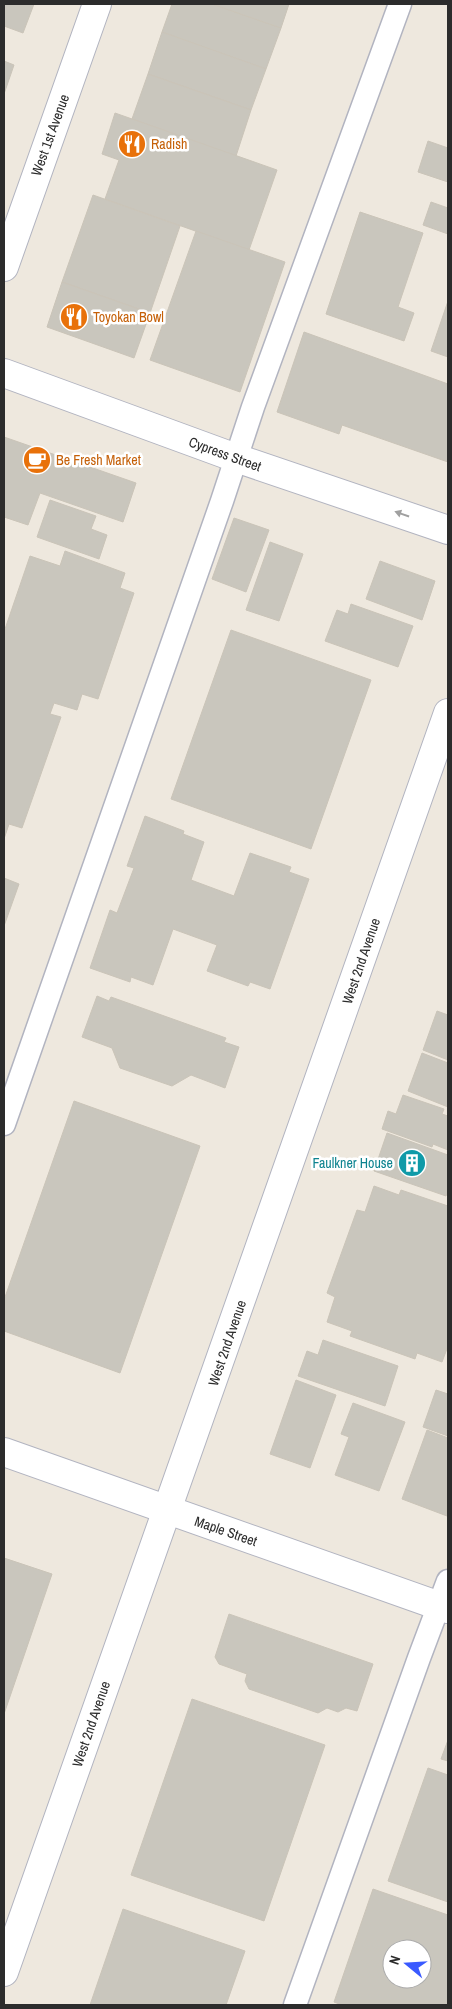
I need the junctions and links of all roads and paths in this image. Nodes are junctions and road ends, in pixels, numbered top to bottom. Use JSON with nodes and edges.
{"nodes":[{"id":1,"x":97,"y":4,"type":"edge"},
{"id":2,"x":400,"y":4,"type":"edge"},
{"id":3,"x":4,"y":267,"type":"edge"},
{"id":4,"x":4,"y":373,"type":"edge"},
{"id":5,"x":236,"y":458,"type":"junction"},
{"id":6,"x":448,"y":530,"type":"edge"},
{"id":7,"x":448,"y":713,"type":"edge"},
{"id":8,"x":4,"y":1124,"type":"edge"},
{"id":9,"x":4,"y":1452,"type":"edge"},
{"id":10,"x":168,"y":1510,"type":"junction"},
{"id":11,"x":448,"y":1581,"type":"edge"},
{"id":12,"x":444,"y":1608,"type":"edge"},
{"id":13,"x":4,"y":1972,"type":"edge"},
{"id":14,"x":295,"y":2005,"type":"edge"}],
"edges":[{"from":1,"to":3,"type":"street","name":"West 1st Avenue"},
{"from":2,"to":5,"type":"lane"},
{"from":4,"to":5,"type":"street","name":"Cypress Street"},
{"from":6,"to":5,"type":"street","name":"Cypress Street","one_way":true},
{"from":5,"to":8,"type":"lane"},
{"from":7,"to":10,"type":"street","name":"West 2nd Avenue"},
{"from":9,"to":10,"type":"street","name":"Maple Street"},
{"from":10,"to":12,"type":"street","name":"Maple Street"},
{"from":10,"to":13,"type":"street","name":"West 2nd Avenue"},
{"from":11,"to":12,"type":"lane"},
{"from":12,"to":14,"type":"lane"}]}
